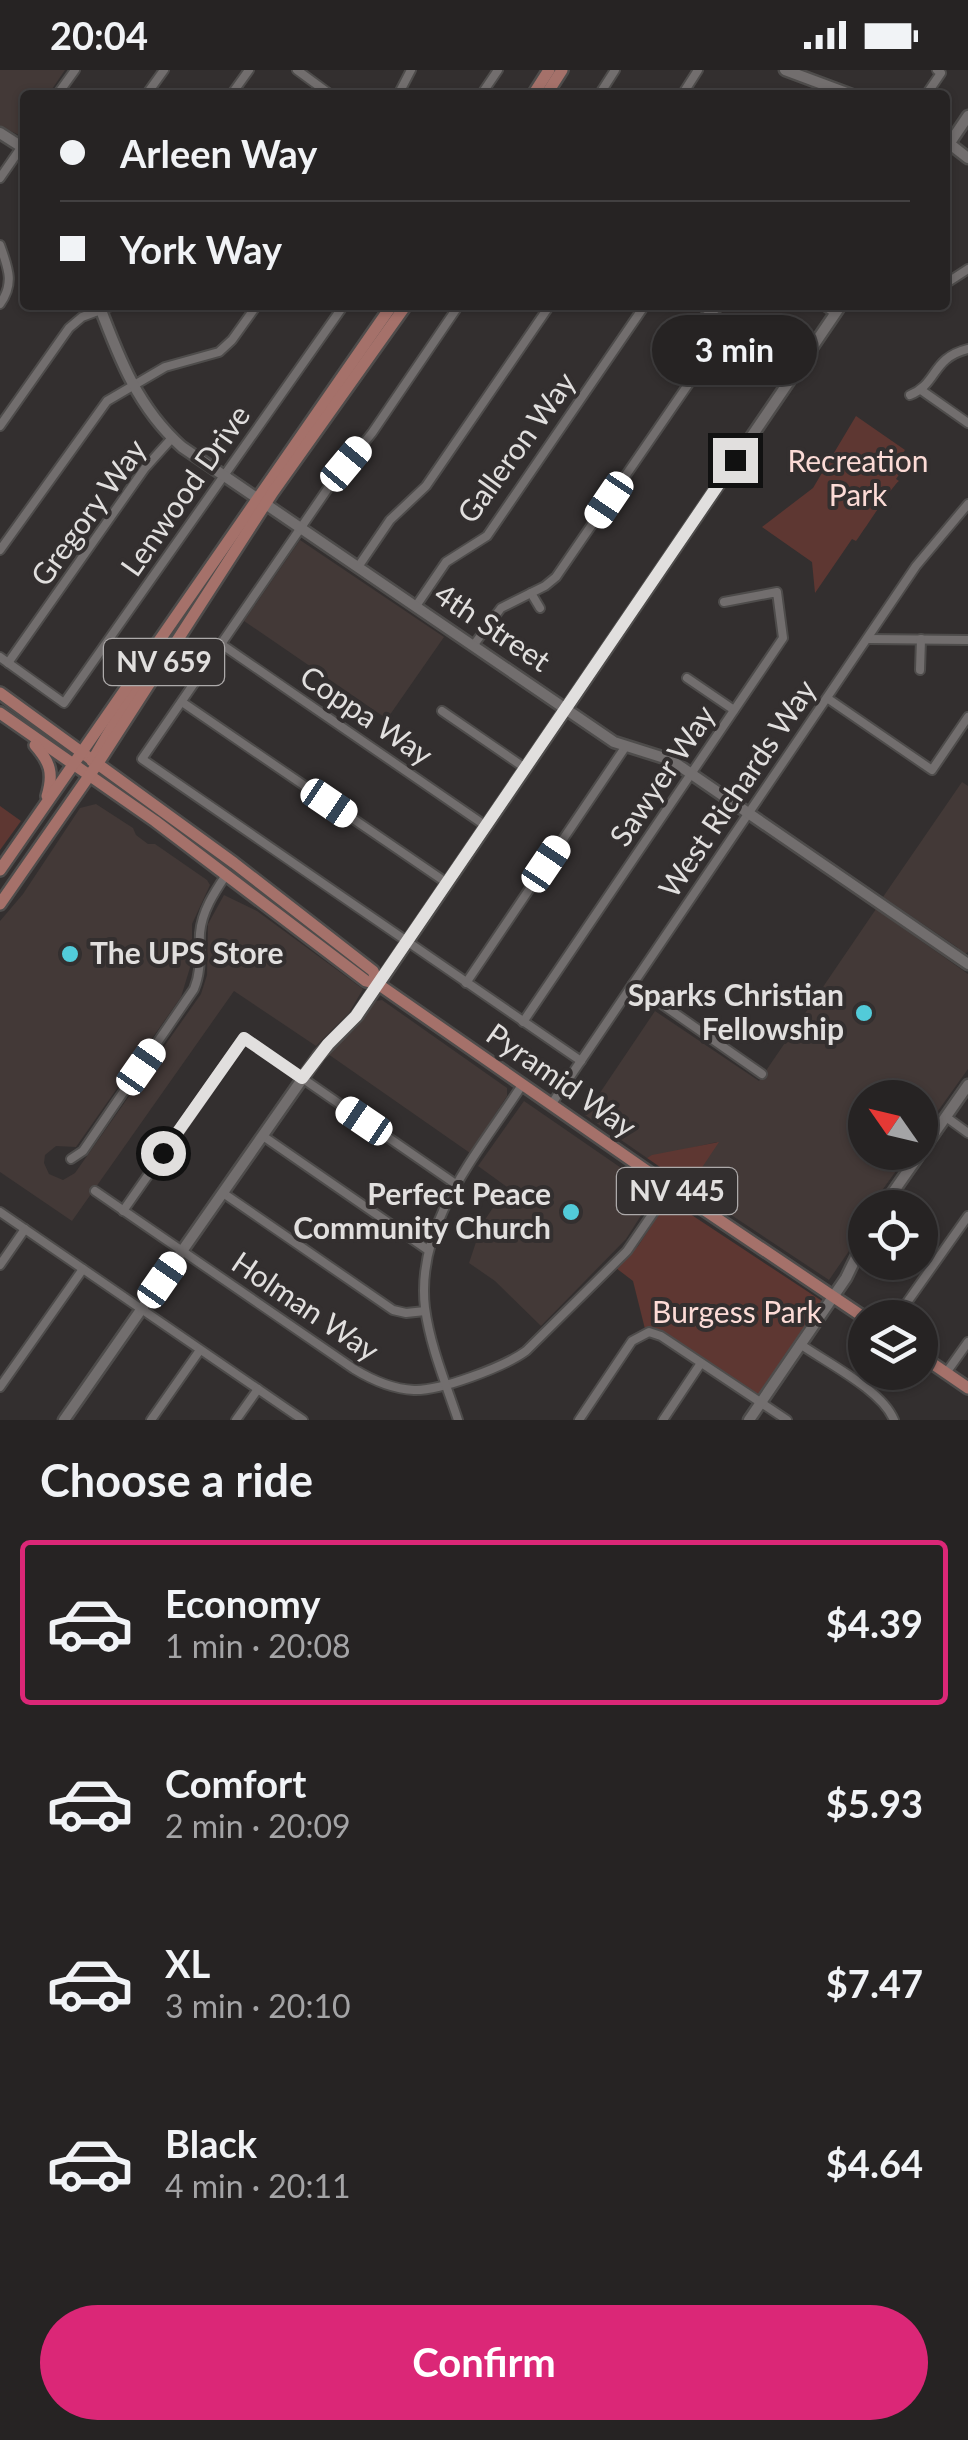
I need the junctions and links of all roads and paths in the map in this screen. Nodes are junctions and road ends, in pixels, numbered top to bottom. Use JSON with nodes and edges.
{"nodes":[{"id":1,"x":297,"y":70,"type":"edge"},
{"id":2,"x":785,"y":70,"type":"edge"},
{"id":3,"x":318,"y":90,"type":"edge"},
{"id":4,"x":839,"y":90,"type":"edge"},
{"id":5,"x":968,"y":116,"type":"edge"},
{"id":6,"x":950,"y":140,"type":"edge"},
{"id":7,"x":20,"y":151,"type":"edge"},
{"id":8,"x":0,"y":178,"type":"edge"},
{"id":9,"x":0,"y":246,"type":"edge"},
{"id":10,"x":0,"y":304,"type":"edge"},
{"id":11,"x":96,"y":310,"type":"edge"},
{"id":12,"x":101,"y":310,"type":"edge"},
{"id":13,"x":253,"y":310,"type":"edge"},
{"id":14,"x":341,"y":310,"type":"edge"},
{"id":15,"x":389,"y":310,"type":"edge"},
{"id":16,"x":402,"y":310,"type":"edge"},
{"id":17,"x":456,"y":310,"type":"edge"},
{"id":18,"x":547,"y":310,"type":"edge"},
{"id":19,"x":642,"y":310,"type":"edge"},
{"id":20,"x":707,"y":310,"type":"edge"},
{"id":21,"x":837,"y":310,"type":"edge"},
{"id":22,"x":729,"y":325,"type":"junction"},
{"id":23,"x":968,"y":349,"type":"edge"},
{"id":24,"x":796,"y":372,"type":"junction"},
{"id":25,"x":132,"y":386,"type":"junction"},
{"id":26,"x":921,"y":390,"type":"junction"},
{"id":27,"x":910,"y":395,"type":"dead end"},
{"id":28,"x":968,"y":423,"type":"edge"},
{"id":29,"x":0,"y":426,"type":"edge"},
{"id":30,"x":172,"y":438,"type":"junction"},
{"id":31,"x":224,"y":477,"type":"junction"},
{"id":32,"x":260,"y":503,"type":"junction"},
{"id":33,"x":968,"y":504,"type":"edge"},
{"id":34,"x":300,"y":529,"type":"junction"},
{"id":35,"x":0,"y":550,"type":"edge"},
{"id":36,"x":358,"y":567,"type":"junction"},
{"id":37,"x":531,"y":593,"type":"junction"},
{"id":38,"x":724,"y":602,"type":"dead end"},
{"id":39,"x":416,"y":606,"type":"junction"},
{"id":40,"x":540,"y":608,"type":"dead end"},
{"id":41,"x":867,"y":639,"type":"junction"},
{"id":42,"x":921,"y":640,"type":"junction"},
{"id":43,"x":968,"y":640,"type":"edge"},
{"id":44,"x":222,"y":644,"type":"junction"},
{"id":45,"x":473,"y":646,"type":"junction"},
{"id":46,"x":4,"y":660,"type":"edge"},
{"id":47,"x":920,"y":670,"type":"dead end"},
{"id":48,"x":687,"y":678,"type":"dead end"},
{"id":49,"x":0,"y":693,"type":"edge"},
{"id":50,"x":826,"y":698,"type":"junction"},
{"id":51,"x":182,"y":702,"type":"junction"},
{"id":52,"x":565,"y":709,"type":"junction"},
{"id":53,"x":734,"y":710,"type":"junction"},
{"id":54,"x":442,"y":711,"type":"dead end"},
{"id":55,"x":0,"y":714,"type":"edge"},
{"id":56,"x":968,"y":717,"type":"edge"},
{"id":57,"x":23,"y":730,"type":"junction"},
{"id":58,"x":626,"y":746,"type":"junction"},
{"id":59,"x":91,"y":762,"type":"junction"},
{"id":60,"x":72,"y":765,"type":"junction"},
{"id":61,"x":525,"y":768,"type":"junction"},
{"id":62,"x":691,"y":774,"type":"junction"},
{"id":63,"x":42,"y":808,"type":"junction"},
{"id":64,"x":749,"y":813,"type":"junction"},
{"id":65,"x":486,"y":826,"type":"junction"},
{"id":66,"x":230,"y":868,"type":"junction"},
{"id":67,"x":0,"y":870,"type":"edge"},
{"id":68,"x":447,"y":883,"type":"junction"},
{"id":69,"x":0,"y":904,"type":"edge"},
{"id":70,"x":407,"y":942,"type":"junction"},
{"id":71,"x":968,"y":963,"type":"edge"},
{"id":72,"x":466,"y":982,"type":"junction"},
{"id":73,"x":378,"y":984,"type":"junction"},
{"id":74,"x":633,"y":984,"type":"junction"},
{"id":75,"x":524,"y":1022,"type":"junction"},
{"id":76,"x":581,"y":1061,"type":"junction"},
{"id":77,"x":762,"y":1074,"type":"dead end"},
{"id":78,"x":302,"y":1078,"type":"junction"},
{"id":79,"x":522,"y":1085,"type":"junction"},
{"id":80,"x":968,"y":1085,"type":"edge"},
{"id":81,"x":551,"y":1104,"type":"junction"},
{"id":82,"x":946,"y":1118,"type":"junction"},
{"id":83,"x":968,"y":1133,"type":"edge"},
{"id":84,"x":262,"y":1136,"type":"junction"},
{"id":85,"x":71,"y":1159,"type":"dead end"},
{"id":86,"x":458,"y":1185,"type":"junction"},
{"id":87,"x":671,"y":1188,"type":"junction"},
{"id":88,"x":895,"y":1190,"type":"edge"},
{"id":89,"x":94,"y":1191,"type":"dead end"},
{"id":90,"x":222,"y":1193,"type":"junction"},
{"id":91,"x":123,"y":1211,"type":"junction"},
{"id":92,"x":0,"y":1212,"type":"edge"},
{"id":93,"x":968,"y":1216,"type":"edge"},
{"id":94,"x":25,"y":1230,"type":"junction"},
{"id":95,"x":428,"y":1250,"type":"junction"},
{"id":96,"x":182,"y":1251,"type":"junction"},
{"id":97,"x":0,"y":1265,"type":"edge"},
{"id":98,"x":82,"y":1269,"type":"junction"},
{"id":99,"x":848,"y":1270,"type":"edge"},
{"id":100,"x":834,"y":1296,"type":"junction"},
{"id":101,"x":909,"y":1300,"type":"edge"},
{"id":102,"x":848,"y":1306,"type":"edge"},
{"id":103,"x":141,"y":1309,"type":"junction"},
{"id":104,"x":426,"y":1311,"type":"junction"},
{"id":105,"x":968,"y":1342,"type":"edge"},
{"id":106,"x":800,"y":1344,"type":"junction"},
{"id":107,"x":200,"y":1350,"type":"junction"},
{"id":108,"x":701,"y":1363,"type":"junction"},
{"id":109,"x":938,"y":1367,"type":"edge"},
{"id":110,"x":946,"y":1373,"type":"junction"},
{"id":111,"x":446,"y":1383,"type":"junction"},
{"id":112,"x":0,"y":1387,"type":"edge"},
{"id":113,"x":968,"y":1388,"type":"edge"},
{"id":114,"x":258,"y":1389,"type":"junction"},
{"id":115,"x":761,"y":1403,"type":"junction"},
{"id":116,"x":64,"y":1420,"type":"edge"},
{"id":117,"x":151,"y":1420,"type":"edge"},
{"id":118,"x":236,"y":1420,"type":"edge"},
{"id":119,"x":302,"y":1420,"type":"edge"},
{"id":120,"x":458,"y":1420,"type":"edge"},
{"id":121,"x":579,"y":1420,"type":"edge"},
{"id":122,"x":663,"y":1420,"type":"edge"},
{"id":123,"x":749,"y":1420,"type":"edge"},
{"id":124,"x":787,"y":1420,"type":"edge"},
{"id":125,"x":894,"y":1420,"type":"edge"}],
"edges":[{"from":1,"to":3,"type":"street"},
{"from":2,"to":4,"type":"street"},
{"from":5,"to":6,"type":"street"},
{"from":7,"to":8,"type":"street"},
{"from":9,"to":10,"type":"street"},
{"from":11,"to":29,"type":"street"},
{"from":12,"to":25,"type":"street","name":"4th Street"},
{"from":13,"to":25,"type":"street"},
{"from":14,"to":31,"type":"street","name":"Lenwood Drive"},
{"from":15,"to":32,"type":"main road","number":"NV 659"},
{"from":16,"to":32,"type":"main road","number":"NV 659"},
{"from":17,"to":34,"type":"street"},
{"from":18,"to":36,"type":"street"},
{"from":19,"to":39,"type":"street","name":"Galleron Way"},
{"from":20,"to":22,"type":"street"},
{"from":21,"to":24,"type":"street"},
{"from":22,"to":24,"type":"street"},
{"from":22,"to":37,"type":"street"},
{"from":23,"to":26,"type":"street"},
{"from":24,"to":52,"type":"street"},
{"from":25,"to":30,"type":"street","name":"4th Street"},
{"from":25,"to":35,"type":"street"},
{"from":26,"to":27,"type":"street"},
{"from":26,"to":28,"type":"street"},
{"from":30,"to":31,"type":"street","name":"4th Street"},
{"from":30,"to":46,"type":"street","name":"Gregory Way"},
{"from":31,"to":32,"type":"street","name":"4th Street"},
{"from":31,"to":46,"type":"street","name":"Lenwood Drive"},
{"from":32,"to":34,"type":"street","name":"4th Street"},
{"from":32,"to":59,"type":"main road","number":"NV 659"},
{"from":32,"to":59,"type":"main road","number":"NV 659"},
{"from":33,"to":41,"type":"street","name":"West Richards Way"},
{"from":34,"to":36,"type":"street","name":"4th Street"},
{"from":34,"to":44,"type":"street"},
{"from":36,"to":39,"type":"street","name":"4th Street"},
{"from":37,"to":40,"type":"street"},
{"from":37,"to":45,"type":"street"},
{"from":38,"to":53,"type":"street","name":"Sawyer Way"},
{"from":39,"to":45,"type":"street","name":"4th Street"},
{"from":41,"to":42,"type":"street"},
{"from":41,"to":50,"type":"street","name":"West Richards Way"},
{"from":42,"to":43,"type":"street"},
{"from":42,"to":47,"type":"street"},
{"from":44,"to":51,"type":"street"},
{"from":44,"to":65,"type":"street","name":"Coppa Way"},
{"from":45,"to":52,"type":"street","name":"4th Street"},
{"from":48,"to":53,"type":"street"},
{"from":49,"to":59,"type":"main road","name":"Pyramid Way","number":"NV 445"},
{"from":50,"to":56,"type":"street"},
{"from":50,"to":64,"type":"street","name":"West Richards Way"},
{"from":51,"to":68,"type":"street"},
{"from":51,"to":70,"type":"street"},
{"from":52,"to":58,"type":"street","name":"4th Street"},
{"from":52,"to":61,"type":"street"},
{"from":53,"to":62,"type":"street","name":"Sawyer Way"},
{"from":54,"to":61,"type":"street"},
{"from":55,"to":57,"type":"main road","name":"Pyramid Way","number":"NV 445"},
{"from":57,"to":60,"type":"main road","name":"Pyramid Way","number":"NV 445"},
{"from":57,"to":63,"type":"main road"},
{"from":58,"to":62,"type":"street","name":"4th Street"},
{"from":58,"to":72,"type":"street"},
{"from":59,"to":60,"type":"main road","number":"NV 659"},
{"from":59,"to":60,"type":"main road","name":"Pyramid Way","number":"NV 445"},
{"from":59,"to":66,"type":"main road","name":"Pyramid Way","number":"NV 445"},
{"from":59,"to":69,"type":"main road","number":"NV 659"},
{"from":60,"to":63,"type":"main road","number":"NV 659"},
{"from":61,"to":65,"type":"street"},
{"from":62,"to":64,"type":"street","name":"4th Street"},
{"from":62,"to":75,"type":"street","name":"Sawyer Way"},
{"from":63,"to":67,"type":"main road","number":"NV 659"},
{"from":64,"to":71,"type":"street","name":"4th Street"},
{"from":64,"to":74,"type":"street","name":"West Richards Way"},
{"from":65,"to":68,"type":"street"},
{"from":66,"to":73,"type":"main road","name":"Pyramid Way","number":"NV 445"},
{"from":66,"to":85,"type":"street"},
{"from":68,"to":70,"type":"street"},
{"from":70,"to":72,"type":"street"},
{"from":70,"to":73,"type":"street"},
{"from":72,"to":75,"type":"street"},
{"from":73,"to":78,"type":"street"},
{"from":73,"to":79,"type":"main road","name":"Pyramid Way","number":"NV 445"},
{"from":74,"to":76,"type":"street","name":"West Richards Way"},
{"from":74,"to":77,"type":"street"},
{"from":75,"to":76,"type":"street"},
{"from":76,"to":81,"type":"street","name":"West Richards Way"},
{"from":78,"to":84,"type":"street"},
{"from":78,"to":86,"type":"street"},
{"from":78,"to":91,"type":"street"},
{"from":79,"to":81,"type":"main road","name":"Pyramid Way","number":"NV 445"},
{"from":79,"to":86,"type":"street"},
{"from":80,"to":82,"type":"street"},
{"from":81,"to":87,"type":"main road","name":"Pyramid Way","number":"NV 445"},
{"from":82,"to":83,"type":"street"},
{"from":82,"to":88,"type":"street"},
{"from":84,"to":90,"type":"street"},
{"from":84,"to":95,"type":"street"},
{"from":86,"to":95,"type":"street"},
{"from":87,"to":100,"type":"main road","name":"Pyramid Way","number":"NV 445"},
{"from":87,"to":111,"type":"street","name":"Holman Way"},
{"from":89,"to":91,"type":"street","name":"Holman Way"},
{"from":90,"to":96,"type":"street"},
{"from":90,"to":104,"type":"street"},
{"from":91,"to":96,"type":"street","name":"Holman Way"},
{"from":92,"to":94,"type":"street"},
{"from":93,"to":101,"type":"street"},
{"from":94,"to":97,"type":"street"},
{"from":94,"to":98,"type":"street"},
{"from":95,"to":104,"type":"street"},
{"from":96,"to":103,"type":"street"},
{"from":96,"to":111,"type":"street","name":"Holman Way"},
{"from":98,"to":103,"type":"street"},
{"from":98,"to":112,"type":"street"},
{"from":99,"to":100,"type":"street"},
{"from":100,"to":102,"type":"main road","name":"Pyramid Way","number":"NV 445"},
{"from":100,"to":106,"type":"street"},
{"from":103,"to":107,"type":"street"},
{"from":103,"to":116,"type":"street"},
{"from":104,"to":111,"type":"street"},
{"from":105,"to":110,"type":"street"},
{"from":106,"to":115,"type":"street"},
{"from":106,"to":125,"type":"street"},
{"from":107,"to":114,"type":"street"},
{"from":107,"to":117,"type":"street"},
{"from":108,"to":115,"type":"street"},
{"from":108,"to":121,"type":"street"},
{"from":108,"to":122,"type":"street"},
{"from":109,"to":110,"type":"main road"},
{"from":110,"to":113,"type":"main road"},
{"from":111,"to":120,"type":"street"},
{"from":114,"to":118,"type":"street"},
{"from":114,"to":119,"type":"street"},
{"from":115,"to":123,"type":"street"},
{"from":115,"to":124,"type":"street"}]}
